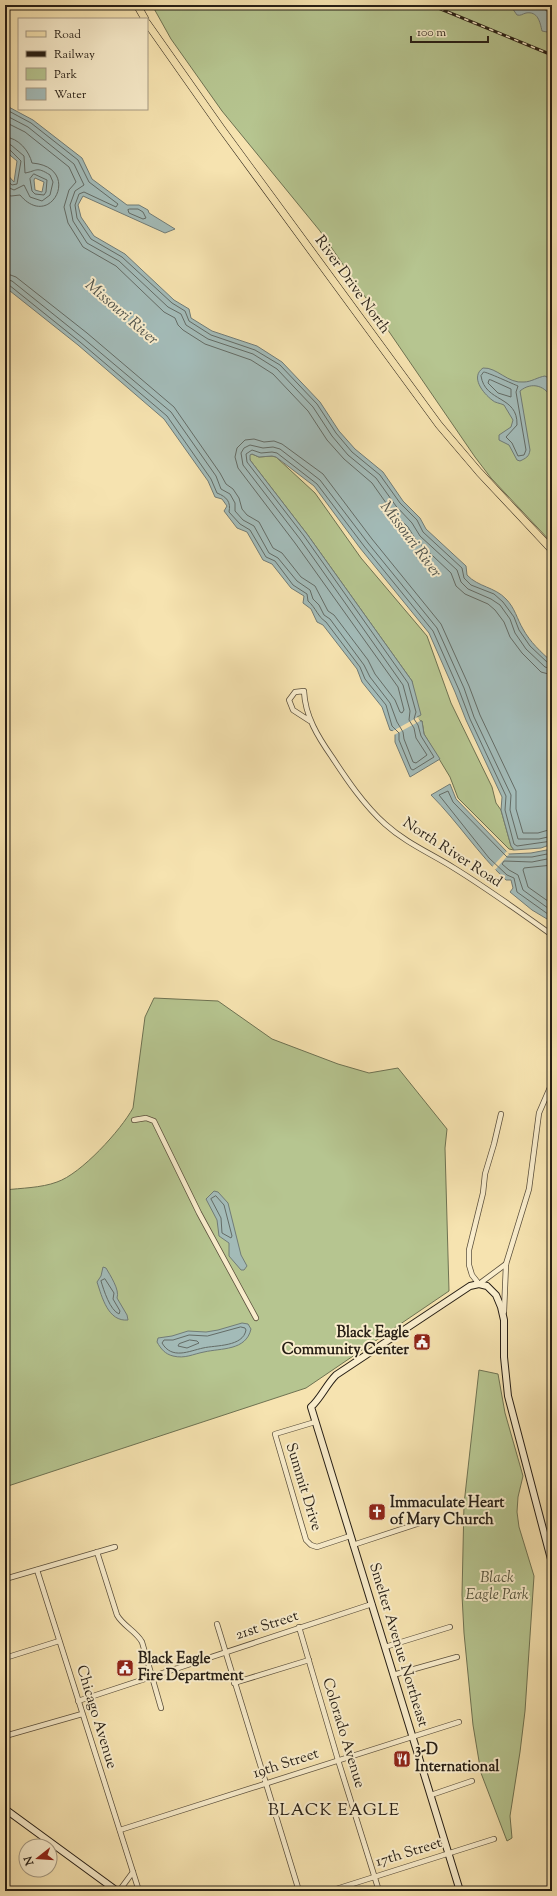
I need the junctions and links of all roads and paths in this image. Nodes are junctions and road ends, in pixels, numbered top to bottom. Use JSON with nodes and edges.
{"nodes":[{"id":1,"x":137,"y":5,"type":"edge"},
{"id":2,"x":144,"y":18,"type":"edge"},
{"id":3,"x":148,"y":24,"type":"edge"},
{"id":4,"x":552,"y":550,"type":"edge"},
{"id":5,"x":310,"y":721,"type":"junction"},
{"id":6,"x":552,"y":935,"type":"edge"},
{"id":7,"x":552,"y":1083,"type":"edge"},
{"id":8,"x":501,"y":1114,"type":"dead end"},
{"id":9,"x":134,"y":1120,"type":"dead end"},
{"id":10,"x":506,"y":1264,"type":"junction"},
{"id":11,"x":479,"y":1284,"type":"junction"},
{"id":12,"x":256,"y":1318,"type":"dead end"},
{"id":13,"x":504,"y":1320,"type":"junction"},
{"id":14,"x":315,"y":1422,"type":"junction"},
{"id":15,"x":435,"y":1518,"type":"dead end"},
{"id":16,"x":350,"y":1536,"type":"junction"},
{"id":17,"x":353,"y":1545,"type":"junction"},
{"id":18,"x":115,"y":1547,"type":"dead end"},
{"id":19,"x":97,"y":1552,"type":"junction"},
{"id":20,"x":552,"y":1563,"type":"edge"},
{"id":21,"x":37,"y":1570,"type":"junction"},
{"id":22,"x":5,"y":1579,"type":"edge"},
{"id":23,"x":372,"y":1604,"type":"junction"},
{"id":24,"x":217,"y":1624,"type":"dead end"},
{"id":25,"x":299,"y":1627,"type":"junction"},
{"id":26,"x":450,"y":1627,"type":"dead end"},
{"id":27,"x":59,"y":1641,"type":"junction"},
{"id":28,"x":385,"y":1647,"type":"junction"},
{"id":29,"x":226,"y":1652,"type":"junction"},
{"id":30,"x":457,"y":1657,"type":"dead end"},
{"id":31,"x":5,"y":1658,"type":"edge"},
{"id":32,"x":309,"y":1660,"type":"junction"},
{"id":33,"x":393,"y":1675,"type":"junction"},
{"id":34,"x":152,"y":1677,"type":"junction"},
{"id":35,"x":234,"y":1683,"type":"junction"},
{"id":36,"x":78,"y":1701,"type":"junction"},
{"id":37,"x":161,"y":1708,"type":"dead end"},
{"id":38,"x":82,"y":1714,"type":"junction"},
{"id":39,"x":459,"y":1722,"type":"dead end"},
{"id":40,"x":5,"y":1736,"type":"edge"},
{"id":41,"x":412,"y":1736,"type":"junction"},
{"id":42,"x":338,"y":1760,"type":"junction"},
{"id":43,"x":472,"y":1782,"type":"dead end"},
{"id":44,"x":265,"y":1783,"type":"junction"},
{"id":45,"x":431,"y":1795,"type":"junction"},
{"id":46,"x":5,"y":1809,"type":"edge"},
{"id":47,"x":120,"y":1830,"type":"junction"},
{"id":48,"x":494,"y":1839,"type":"dead end"},
{"id":49,"x":448,"y":1853,"type":"junction"},
{"id":50,"x":133,"y":1872,"type":"junction"},
{"id":51,"x":374,"y":1876,"type":"junction"},
{"id":52,"x":118,"y":1891,"type":"edge"},
{"id":53,"x":139,"y":1891,"type":"edge"},
{"id":54,"x":299,"y":1891,"type":"edge"},
{"id":55,"x":330,"y":1891,"type":"edge"},
{"id":56,"x":379,"y":1891,"type":"edge"},
{"id":57,"x":460,"y":1891,"type":"edge"}],
"edges":[{"from":1,"to":2,"type":"main road"},
{"from":3,"to":4,"type":"main road","name":"River Drive North"},
{"from":5,"to":5,"type":"street","name":"North River Road"},
{"from":5,"to":6,"type":"street","name":"North River Road"},
{"from":7,"to":10,"type":"street"},
{"from":8,"to":11,"type":"street"},
{"from":9,"to":12,"type":"street"},
{"from":10,"to":11,"type":"street"},
{"from":10,"to":13,"type":"street"},
{"from":11,"to":13,"type":"street"},
{"from":11,"to":14,"type":"street","name":"Smelter Avenue Northeast"},
{"from":13,"to":20,"type":"street"},
{"from":14,"to":16,"type":"street","name":"Smelter Avenue Northeast"},
{"from":14,"to":16,"type":"street","name":"Summit Drive"},
{"from":15,"to":17,"type":"street"},
{"from":16,"to":17,"type":"street","name":"Smelter Avenue Northeast"},
{"from":17,"to":23,"type":"street","name":"Smelter Avenue Northeast"},
{"from":18,"to":19,"type":"street"},
{"from":19,"to":21,"type":"street"},
{"from":19,"to":34,"type":"street"},
{"from":21,"to":22,"type":"street"},
{"from":21,"to":27,"type":"street","name":"Chicago Avenue"},
{"from":23,"to":25,"type":"street","name":"21st Street"},
{"from":23,"to":28,"type":"street","name":"Smelter Avenue Northeast"},
{"from":24,"to":29,"type":"street"},
{"from":25,"to":29,"type":"street","name":"21st Street"},
{"from":25,"to":32,"type":"street","name":"Colorado Avenue"},
{"from":26,"to":28,"type":"street"},
{"from":27,"to":31,"type":"street"},
{"from":27,"to":36,"type":"street","name":"Chicago Avenue"},
{"from":28,"to":33,"type":"street","name":"Smelter Avenue Northeast"},
{"from":29,"to":34,"type":"street","name":"21st Street"},
{"from":29,"to":35,"type":"street"},
{"from":30,"to":33,"type":"street"},
{"from":32,"to":35,"type":"street"},
{"from":32,"to":42,"type":"street","name":"Colorado Avenue"},
{"from":33,"to":41,"type":"street","name":"Smelter Avenue Northeast"},
{"from":34,"to":36,"type":"street","name":"21st Street"},
{"from":34,"to":37,"type":"street"},
{"from":35,"to":44,"type":"street"},
{"from":36,"to":38,"type":"street","name":"Chicago Avenue"},
{"from":38,"to":40,"type":"street"},
{"from":38,"to":47,"type":"street","name":"Chicago Avenue"},
{"from":39,"to":41,"type":"street","name":"19th Street"},
{"from":41,"to":42,"type":"street","name":"19th Street"},
{"from":41,"to":45,"type":"street","name":"Smelter Avenue Northeast"},
{"from":42,"to":44,"type":"street","name":"19th Street"},
{"from":42,"to":51,"type":"street","name":"Colorado Avenue"},
{"from":43,"to":45,"type":"street"},
{"from":44,"to":47,"type":"street","name":"19th Street"},
{"from":44,"to":54,"type":"street"},
{"from":45,"to":49,"type":"street","name":"Smelter Avenue Northeast"},
{"from":46,"to":52,"type":"street"},
{"from":47,"to":50,"type":"street","name":"Chicago Avenue"},
{"from":48,"to":49,"type":"street","name":"17th Street"},
{"from":49,"to":51,"type":"street","name":"17th Street"},
{"from":49,"to":57,"type":"street","name":"Smelter Avenue Northeast"},
{"from":50,"to":52,"type":"street"},
{"from":50,"to":53,"type":"street","name":"Chicago Avenue"},
{"from":51,"to":55,"type":"street","name":"17th Street"},
{"from":51,"to":56,"type":"street","name":"Colorado Avenue"}]}
